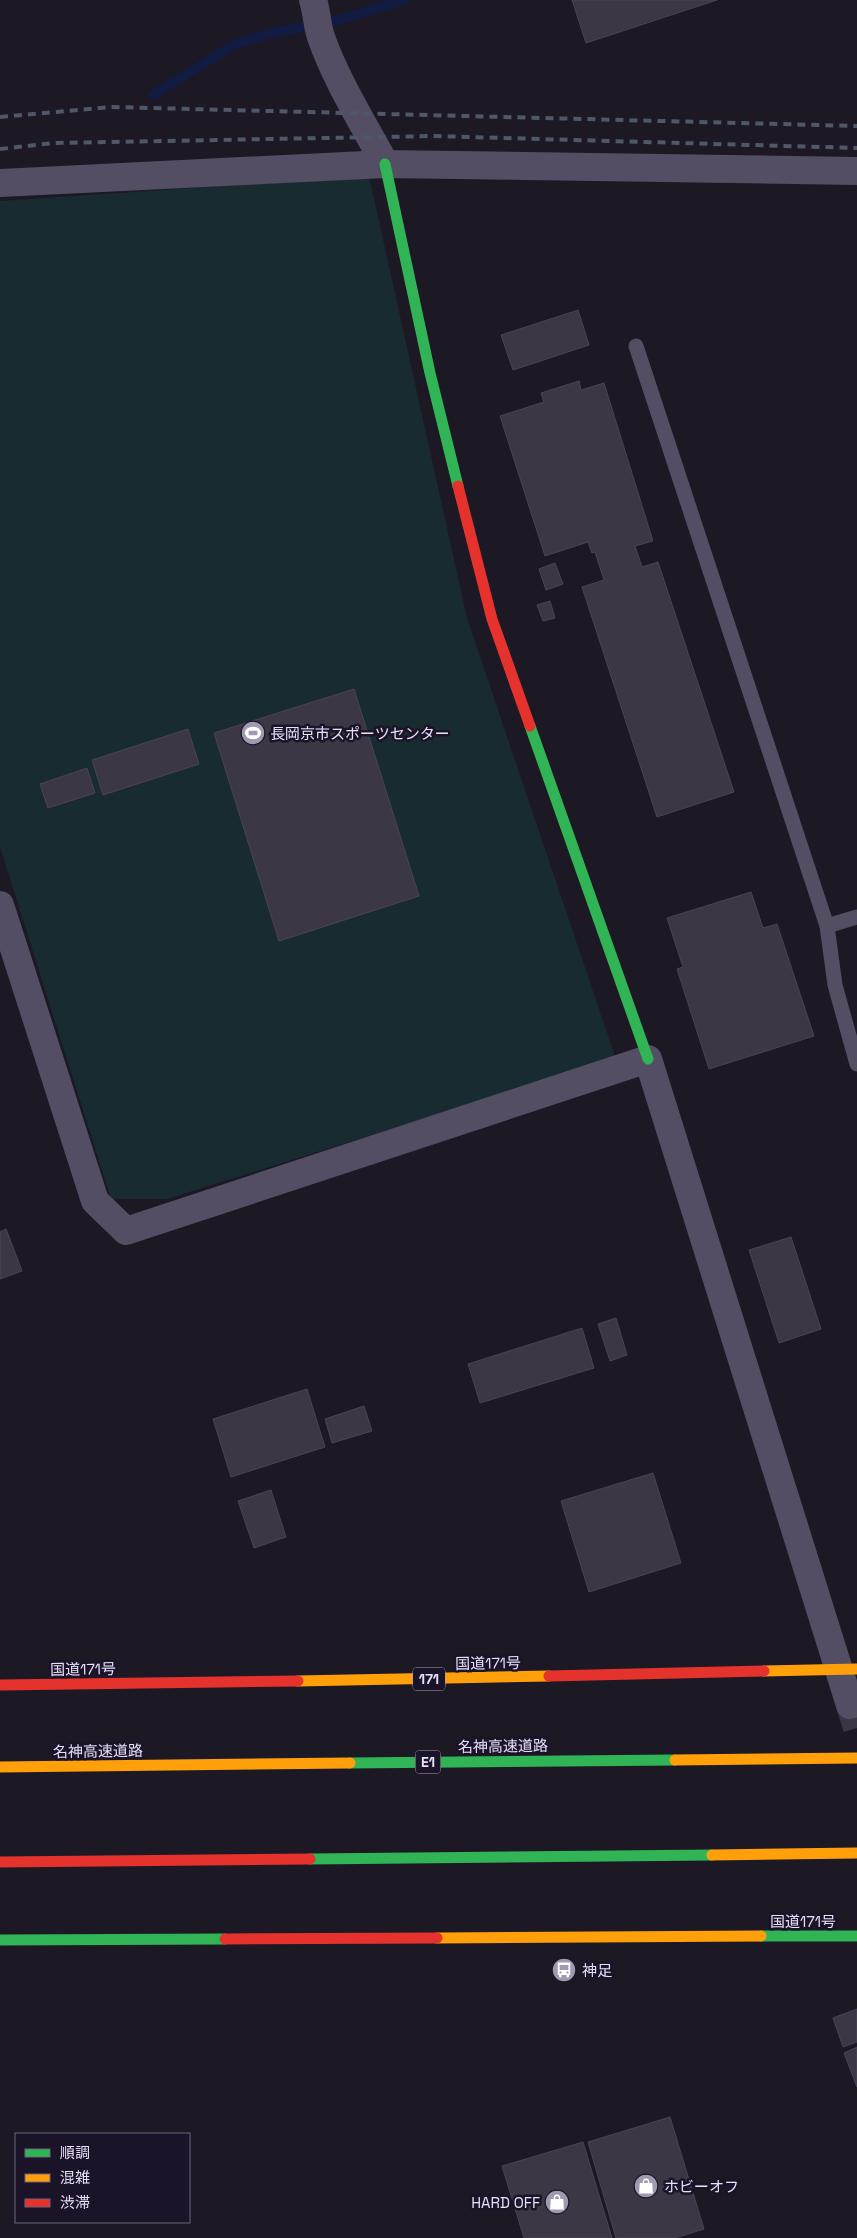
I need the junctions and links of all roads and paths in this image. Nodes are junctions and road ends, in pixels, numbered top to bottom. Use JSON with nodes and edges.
{"nodes":[{"id":1,"x":317,"y":16,"type":"edge"},
{"id":2,"x":385,"y":164,"type":"junction"},
{"id":3,"x":857,"y":171,"type":"edge"},
{"id":4,"x":0,"y":183,"type":"edge"},
{"id":5,"x":636,"y":346,"type":"dead end"},
{"id":6,"x":0,"y":905,"type":"edge"},
{"id":7,"x":857,"y":917,"type":"edge"},
{"id":8,"x":827,"y":926,"type":"junction"},
{"id":9,"x":648,"y":1059,"type":"junction"},
{"id":10,"x":857,"y":1064,"type":"edge"},
{"id":11,"x":848,"y":1669,"type":"edge"},
{"id":12,"x":0,"y":1685,"type":"edge"},
{"id":13,"x":850,"y":1705,"type":"tunnel mouth"},
{"id":14,"x":857,"y":1758,"type":"edge"},
{"id":15,"x":0,"y":1767,"type":"edge"},
{"id":16,"x":857,"y":1853,"type":"edge"},
{"id":17,"x":0,"y":1862,"type":"edge"},
{"id":18,"x":857,"y":1936,"type":"edge"},
{"id":19,"x":0,"y":1940,"type":"edge"}],
"edges":[{"from":1,"to":2,"type":"street"},
{"from":2,"to":3,"type":"street"},
{"from":2,"to":4,"type":"street"},
{"from":2,"to":9,"type":"main road"},
{"from":5,"to":8,"type":"lane"},
{"from":6,"to":9,"type":"street"},
{"from":7,"to":8,"type":"lane"},
{"from":8,"to":10,"type":"lane"},
{"from":9,"to":11,"type":"street"},
{"from":11,"to":12,"type":"main road","name":"国道171号","number":"171"},
{"from":11,"to":13,"type":"street"},
{"from":14,"to":15,"type":"main road","name":"名神高速道路","number":"E1"},
{"from":16,"to":17,"type":"main road"},
{"from":18,"to":19,"type":"main road","name":"国道171号"}]}
